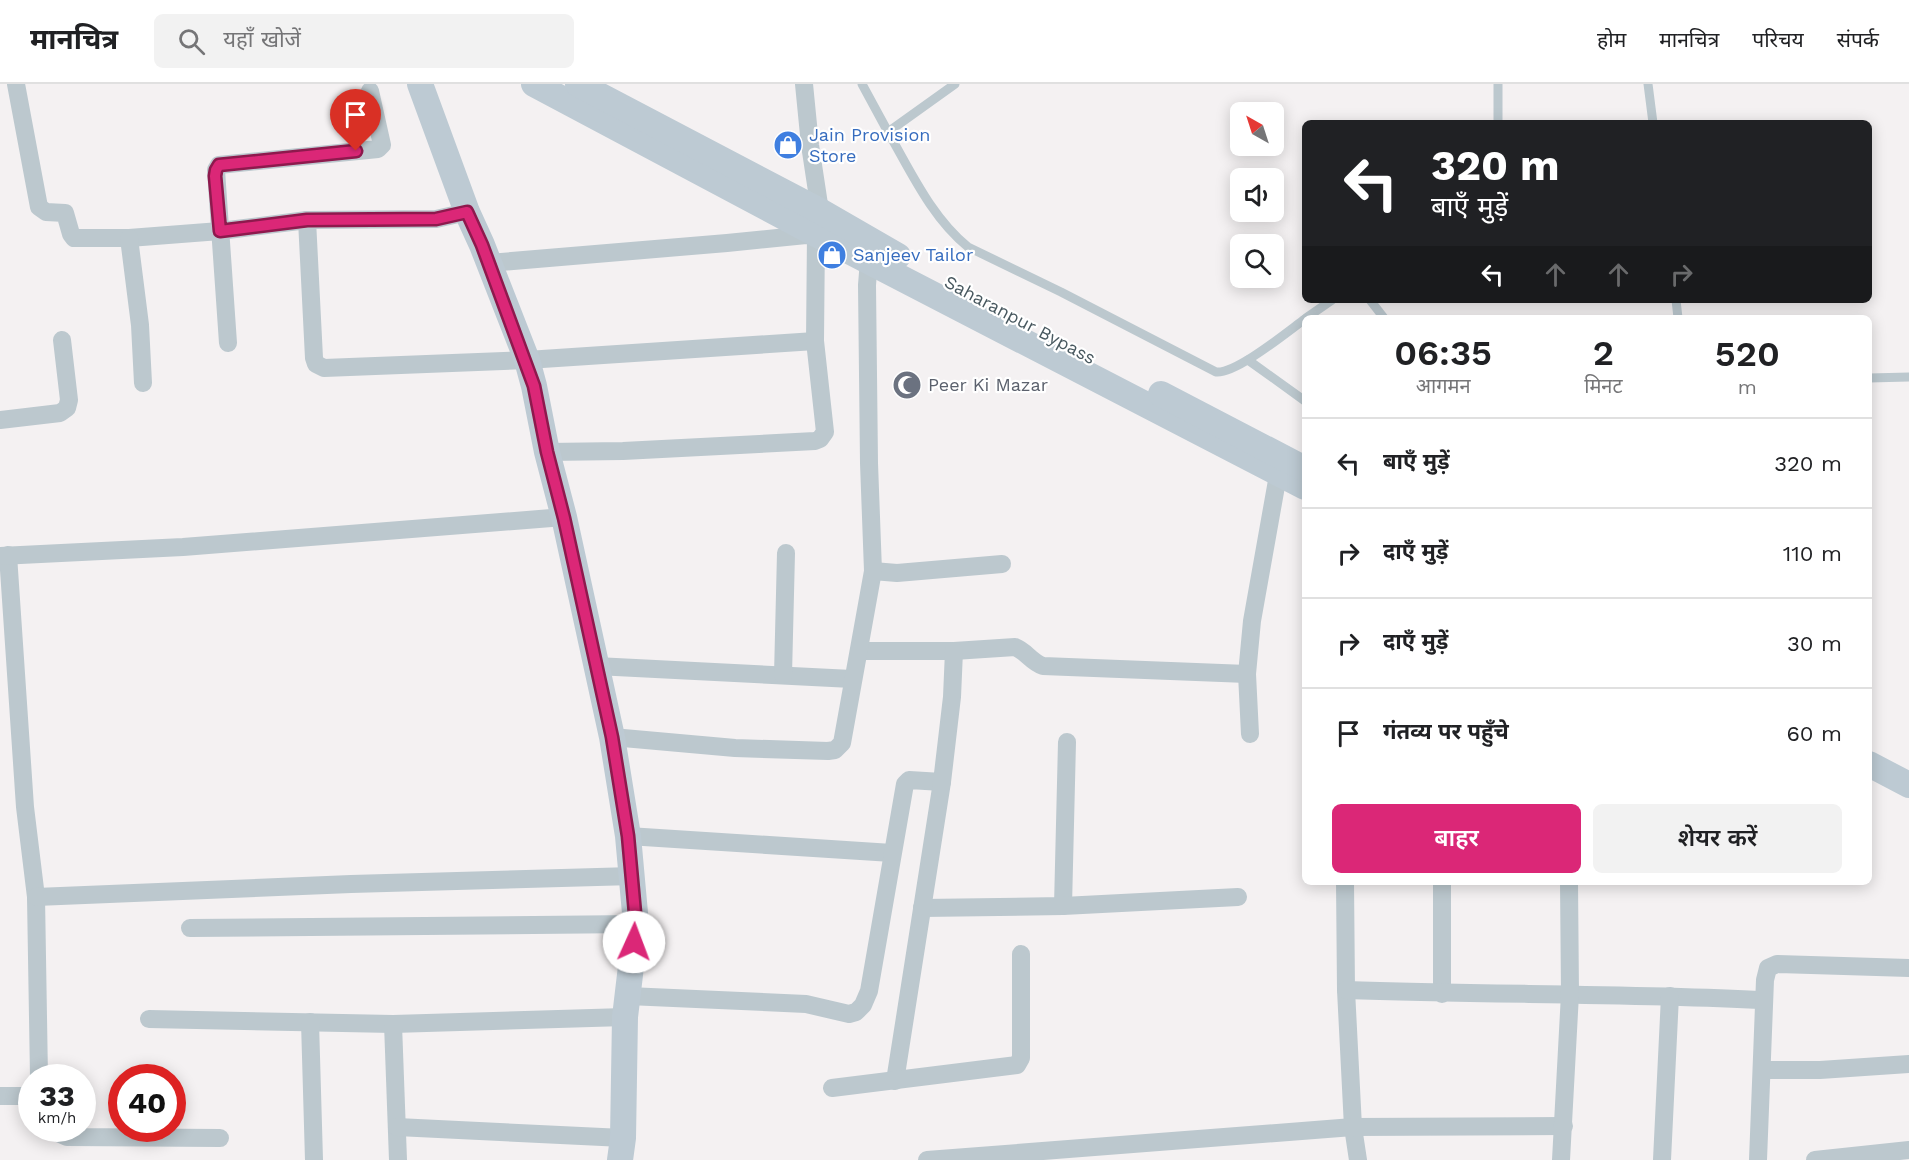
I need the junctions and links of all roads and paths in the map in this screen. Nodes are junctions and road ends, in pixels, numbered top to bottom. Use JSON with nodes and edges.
{"nodes":[{"id":1,"x":16,"y":84,"type":"edge"},
{"id":2,"x":420,"y":84,"type":"edge"},
{"id":3,"x":534,"y":84,"type":"edge"},
{"id":4,"x":578,"y":84,"type":"edge"},
{"id":5,"x":804,"y":84,"type":"edge"},
{"id":6,"x":862,"y":84,"type":"edge"},
{"id":7,"x":955,"y":84,"type":"edge"},
{"id":8,"x":1498,"y":84,"type":"edge"},
{"id":9,"x":1648,"y":84,"type":"edge"},
{"id":10,"x":370,"y":91,"type":"dead end"},
{"id":11,"x":610,"y":92,"type":"edge"},
{"id":12,"x":1498,"y":120,"type":"edge"},
{"id":13,"x":1653,"y":120,"type":"edge"},
{"id":14,"x":888,"y":132,"type":"junction"},
{"id":15,"x":467,"y":212,"type":"junction"},
{"id":16,"x":307,"y":220,"type":"junction"},
{"id":17,"x":818,"y":223,"type":"junction"},
{"id":18,"x":220,"y":231,"type":"junction"},
{"id":19,"x":129,"y":238,"type":"junction"},
{"id":20,"x":869,"y":260,"type":"junction"},
{"id":21,"x":489,"y":263,"type":"junction"},
{"id":22,"x":1328,"y":303,"type":"edge"},
{"id":23,"x":1372,"y":303,"type":"edge"},
{"id":24,"x":1311,"y":315,"type":"edge"},
{"id":25,"x":1382,"y":315,"type":"edge"},
{"id":26,"x":1302,"y":322,"type":"edge"},
{"id":27,"x":62,"y":340,"type":"dead end"},
{"id":28,"x":815,"y":341,"type":"junction"},
{"id":29,"x":228,"y":343,"type":"dead end"},
{"id":30,"x":526,"y":360,"type":"junction"},
{"id":31,"x":1248,"y":360,"type":"junction"},
{"id":32,"x":1909,"y":376,"type":"edge"},
{"id":33,"x":1872,"y":378,"type":"edge"},
{"id":34,"x":143,"y":383,"type":"dead end"},
{"id":35,"x":1302,"y":399,"type":"edge"},
{"id":36,"x":0,"y":420,"type":"edge"},
{"id":37,"x":547,"y":452,"type":"junction"},
{"id":38,"x":1302,"y":467,"type":"edge"},
{"id":39,"x":1278,"y":475,"type":"junction"},
{"id":40,"x":1302,"y":487,"type":"edge"},
{"id":41,"x":564,"y":518,"type":"junction"},
{"id":42,"x":786,"y":553,"type":"dead end"},
{"id":43,"x":4,"y":555,"type":"edge"},
{"id":44,"x":1002,"y":564,"type":"dead end"},
{"id":45,"x":873,"y":571,"type":"junction"},
{"id":46,"x":860,"y":651,"type":"junction"},
{"id":47,"x":954,"y":651,"type":"junction"},
{"id":48,"x":596,"y":666,"type":"junction"},
{"id":49,"x":1247,"y":674,"type":"junction"},
{"id":50,"x":783,"y":675,"type":"junction"},
{"id":51,"x":852,"y":679,"type":"junction"},
{"id":52,"x":1250,"y":734,"type":"dead end"},
{"id":53,"x":612,"y":737,"type":"junction"},
{"id":54,"x":1067,"y":742,"type":"dead end"},
{"id":55,"x":1872,"y":766,"type":"edge"},
{"id":56,"x":942,"y":782,"type":"junction"},
{"id":57,"x":1909,"y":785,"type":"edge"},
{"id":58,"x":1872,"y":786,"type":"edge"},
{"id":59,"x":1909,"y":805,"type":"edge"},
{"id":60,"x":628,"y":836,"type":"junction"},
{"id":61,"x":892,"y":853,"type":"junction"},
{"id":62,"x":633,"y":876,"type":"junction"},
{"id":63,"x":1345,"y":885,"type":"edge"},
{"id":64,"x":1442,"y":885,"type":"edge"},
{"id":65,"x":1569,"y":885,"type":"edge"},
{"id":66,"x":36,"y":897,"type":"junction"},
{"id":67,"x":1238,"y":897,"type":"dead end"},
{"id":68,"x":1063,"y":906,"type":"junction"},
{"id":69,"x":922,"y":908,"type":"junction"},
{"id":70,"x":636,"y":924,"type":"junction"},
{"id":71,"x":190,"y":928,"type":"dead end"},
{"id":72,"x":1021,"y":954,"type":"dead end"},
{"id":73,"x":1909,"y":968,"type":"edge"},
{"id":74,"x":1346,"y":990,"type":"junction"},
{"id":75,"x":1442,"y":994,"type":"junction"},
{"id":76,"x":1570,"y":994,"type":"junction"},
{"id":77,"x":1670,"y":996,"type":"junction"},
{"id":78,"x":1764,"y":1000,"type":"junction"},
{"id":79,"x":627,"y":1006,"type":"junction"},
{"id":80,"x":150,"y":1019,"type":"dead end"},
{"id":81,"x":310,"y":1022,"type":"junction"},
{"id":82,"x":393,"y":1024,"type":"junction"},
{"id":83,"x":39,"y":1064,"type":"edge"},
{"id":84,"x":1909,"y":1064,"type":"edge"},
{"id":85,"x":1762,"y":1070,"type":"junction"},
{"id":86,"x":895,"y":1081,"type":"junction"},
{"id":87,"x":832,"y":1088,"type":"dead end"},
{"id":88,"x":0,"y":1096,"type":"edge"},
{"id":89,"x":18,"y":1096,"type":"edge"},
{"id":90,"x":1564,"y":1126,"type":"junction"},
{"id":91,"x":397,"y":1127,"type":"junction"},
{"id":92,"x":1353,"y":1127,"type":"junction"},
{"id":93,"x":96,"y":1137,"type":"edge"},
{"id":94,"x":220,"y":1138,"type":"dead end"},
{"id":95,"x":622,"y":1149,"type":"edge"},
{"id":96,"x":1909,"y":1150,"type":"edge"},
{"id":97,"x":314,"y":1160,"type":"edge"},
{"id":98,"x":398,"y":1160,"type":"edge"},
{"id":99,"x":927,"y":1160,"type":"edge"},
{"id":100,"x":1358,"y":1160,"type":"edge"},
{"id":101,"x":1561,"y":1160,"type":"edge"},
{"id":102,"x":1662,"y":1160,"type":"edge"},
{"id":103,"x":1758,"y":1160,"type":"edge"},
{"id":104,"x":1815,"y":1160,"type":"edge"}],
"edges":[{"from":1,"to":19,"type":"street"},
{"from":2,"to":15,"type":"main road"},
{"from":3,"to":17,"type":"main road"},
{"from":4,"to":11,"type":"main road","name":"Saharanpur Bypass"},
{"from":5,"to":17,"type":"street"},
{"from":6,"to":14,"type":"lane"},
{"from":7,"to":14,"type":"lane"},
{"from":8,"to":12,"type":"lane"},
{"from":9,"to":13,"type":"lane"},
{"from":10,"to":18,"type":"street"},
{"from":11,"to":17,"type":"main road","name":"Saharanpur Bypass"},
{"from":14,"to":31,"type":"lane"},
{"from":15,"to":16,"type":"street"},
{"from":15,"to":21,"type":"main road"},
{"from":16,"to":18,"type":"street"},
{"from":16,"to":30,"type":"street"},
{"from":17,"to":20,"type":"main road"},
{"from":17,"to":21,"type":"street"},
{"from":17,"to":28,"type":"street"},
{"from":17,"to":38,"type":"main road","name":"Saharanpur Bypass"},
{"from":18,"to":19,"type":"street"},
{"from":18,"to":29,"type":"street"},
{"from":19,"to":34,"type":"street"},
{"from":20,"to":39,"type":"main road"},
{"from":20,"to":45,"type":"street"},
{"from":21,"to":30,"type":"main road"},
{"from":22,"to":24,"type":"lane"},
{"from":23,"to":25,"type":"lane"},
{"from":26,"to":31,"type":"lane"},
{"from":27,"to":36,"type":"street"},
{"from":28,"to":30,"type":"street"},
{"from":28,"to":37,"type":"street"},
{"from":30,"to":37,"type":"main road"},
{"from":31,"to":35,"type":"lane"},
{"from":32,"to":33,"type":"lane"},
{"from":37,"to":41,"type":"main road"},
{"from":39,"to":40,"type":"main road"},
{"from":39,"to":49,"type":"street"},
{"from":41,"to":43,"type":"street"},
{"from":41,"to":48,"type":"main road"},
{"from":42,"to":50,"type":"street"},
{"from":43,"to":66,"type":"street"},
{"from":44,"to":45,"type":"street"},
{"from":45,"to":46,"type":"street"},
{"from":46,"to":47,"type":"street"},
{"from":46,"to":51,"type":"street"},
{"from":47,"to":49,"type":"street"},
{"from":47,"to":56,"type":"street"},
{"from":48,"to":50,"type":"street"},
{"from":48,"to":53,"type":"main road"},
{"from":49,"to":52,"type":"street"},
{"from":50,"to":51,"type":"street"},
{"from":51,"to":53,"type":"street"},
{"from":53,"to":60,"type":"main road"},
{"from":54,"to":68,"type":"street"},
{"from":55,"to":57,"type":"main road"},
{"from":56,"to":61,"type":"street"},
{"from":56,"to":69,"type":"street"},
{"from":58,"to":59,"type":"main road"},
{"from":60,"to":61,"type":"street"},
{"from":60,"to":62,"type":"main road"},
{"from":61,"to":79,"type":"street"},
{"from":62,"to":66,"type":"street"},
{"from":62,"to":70,"type":"main road"},
{"from":63,"to":74,"type":"street"},
{"from":64,"to":75,"type":"street"},
{"from":65,"to":76,"type":"street"},
{"from":66,"to":83,"type":"street"},
{"from":67,"to":68,"type":"street"},
{"from":68,"to":69,"type":"street"},
{"from":69,"to":86,"type":"street"},
{"from":70,"to":71,"type":"street"},
{"from":70,"to":79,"type":"main road"},
{"from":72,"to":86,"type":"street"},
{"from":73,"to":78,"type":"street"},
{"from":74,"to":75,"type":"street"},
{"from":74,"to":92,"type":"street"},
{"from":75,"to":76,"type":"street"},
{"from":76,"to":77,"type":"street"},
{"from":76,"to":90,"type":"street"},
{"from":77,"to":78,"type":"street"},
{"from":77,"to":102,"type":"street"},
{"from":78,"to":85,"type":"street"},
{"from":79,"to":82,"type":"street"},
{"from":79,"to":95,"type":"main road"},
{"from":80,"to":81,"type":"street"},
{"from":81,"to":82,"type":"street"},
{"from":81,"to":97,"type":"street"},
{"from":82,"to":91,"type":"street"},
{"from":84,"to":85,"type":"street"},
{"from":85,"to":103,"type":"street"},
{"from":86,"to":87,"type":"street"},
{"from":88,"to":89,"type":"street"},
{"from":90,"to":92,"type":"street"},
{"from":90,"to":101,"type":"street"},
{"from":91,"to":95,"type":"street"},
{"from":91,"to":98,"type":"street"},
{"from":92,"to":99,"type":"street"},
{"from":92,"to":100,"type":"street"},
{"from":93,"to":94,"type":"street"},
{"from":96,"to":104,"type":"street"}]}
